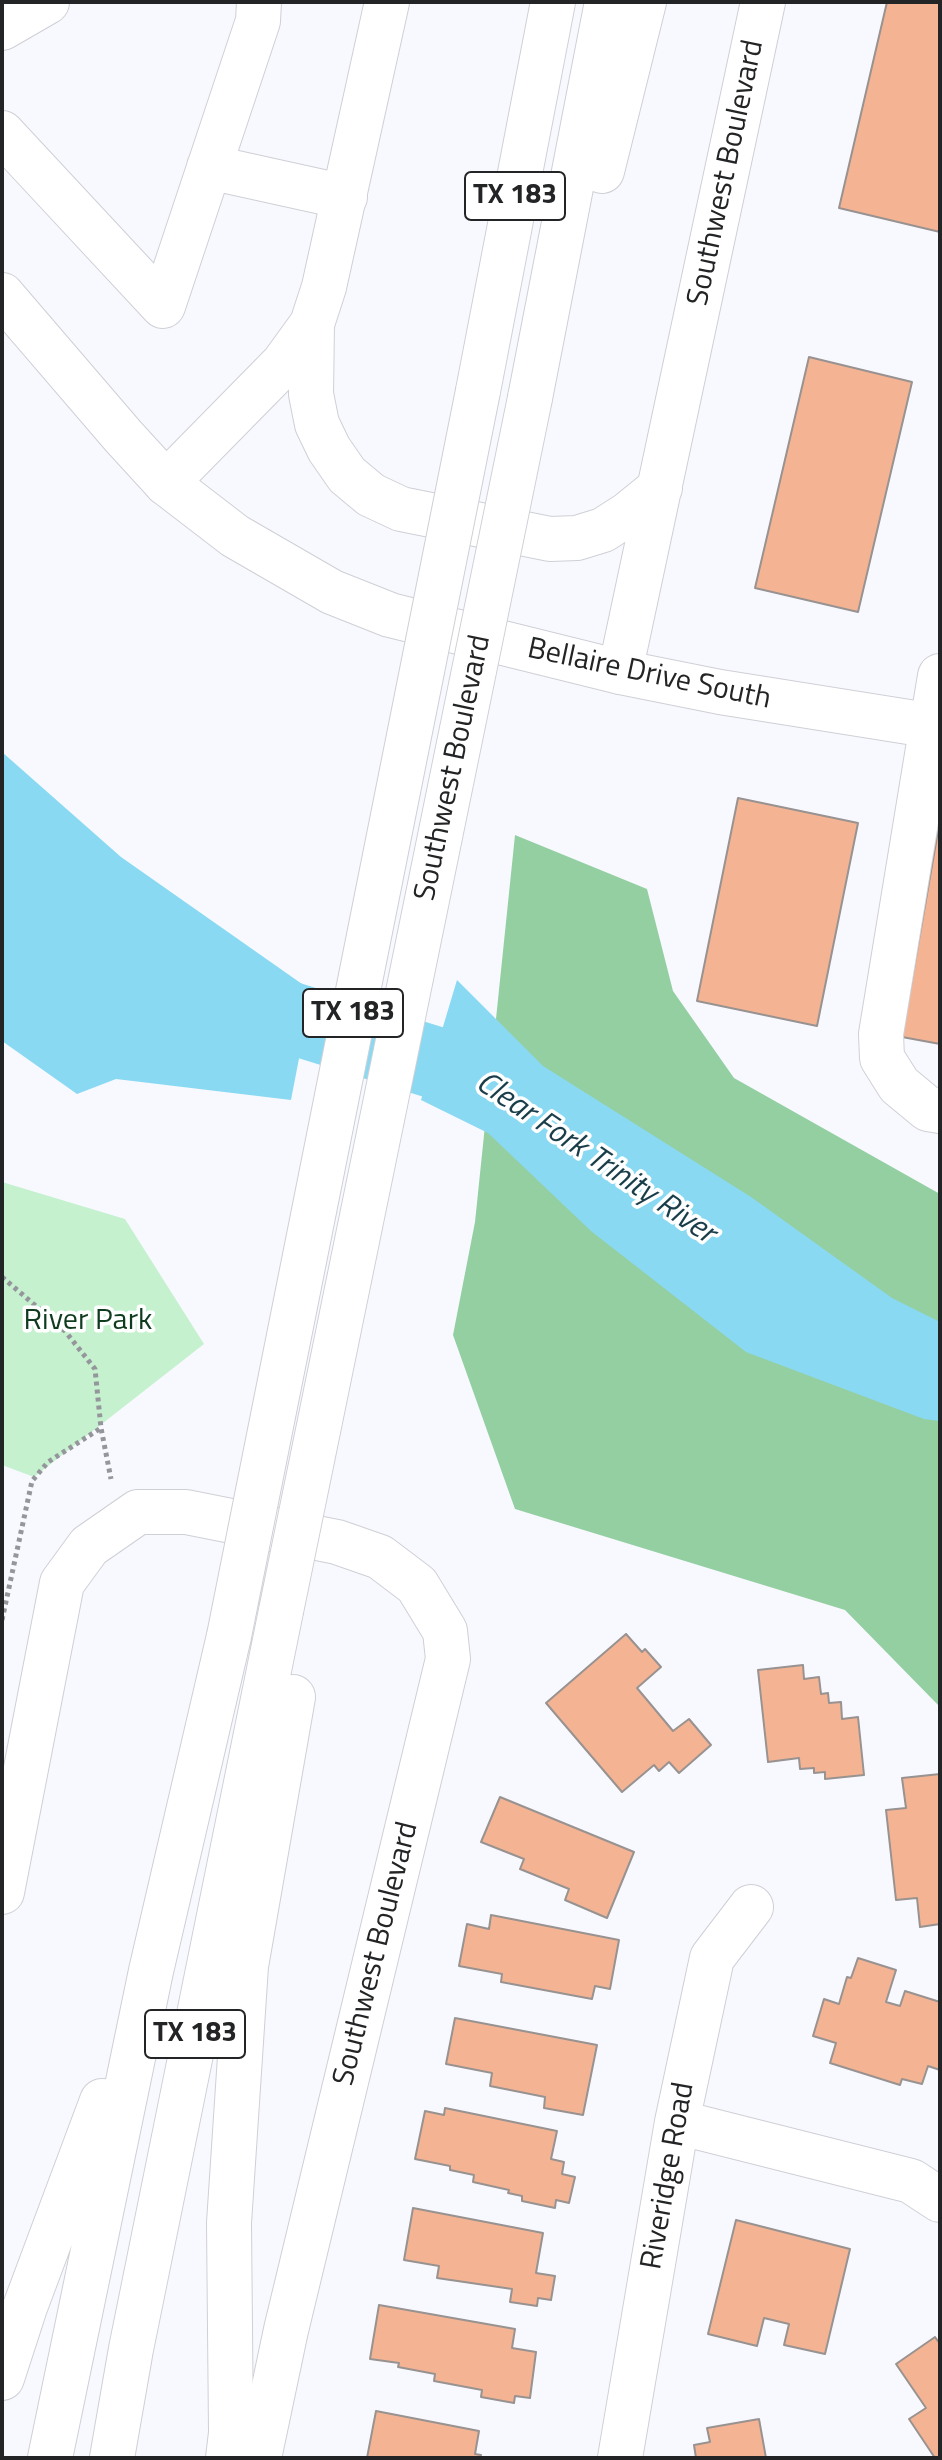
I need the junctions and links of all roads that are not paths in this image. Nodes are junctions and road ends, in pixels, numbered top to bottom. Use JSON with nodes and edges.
{"nodes":[{"id":1,"x":47,"y":2,"type":"edge"},
{"id":2,"x":259,"y":2,"type":"edge"},
{"id":3,"x":387,"y":2,"type":"edge"},
{"id":4,"x":553,"y":2,"type":"edge"},
{"id":5,"x":607,"y":2,"type":"edge"},
{"id":6,"x":644,"y":2,"type":"edge"},
{"id":7,"x":763,"y":2,"type":"edge"},
{"id":8,"x":2,"y":28,"type":"edge"},
{"id":9,"x":2,"y":133,"type":"edge"},
{"id":10,"x":209,"y":167,"type":"junction"},
{"id":11,"x":345,"y":197,"type":"junction"},
{"id":12,"x":2,"y":295,"type":"edge"},
{"id":13,"x":312,"y":324,"type":"junction"},
{"id":14,"x":532,"y":391,"type":"junction"},
{"id":15,"x":166,"y":483,"type":"junction"},
{"id":16,"x":660,"y":488,"type":"junction"},
{"id":17,"x":620,"y":672,"type":"junction"},
{"id":18,"x":940,"y":676,"type":"edge"},
{"id":19,"x":935,"y":726,"type":"edge"},
{"id":20,"x":940,"y":1111,"type":"edge"},
{"id":21,"x":281,"y":1611,"type":"junction"},
{"id":22,"x":2,"y":1892,"type":"edge"},
{"id":23,"x":751,"y":1907,"type":"dead end"},
{"id":24,"x":151,"y":1971,"type":"junction"},
{"id":25,"x":677,"y":2122,"type":"junction"},
{"id":26,"x":940,"y":2200,"type":"edge"},
{"id":27,"x":2,"y":2378,"type":"edge"},
{"id":28,"x":50,"y":2458,"type":"edge"},
{"id":29,"x":112,"y":2458,"type":"edge"},
{"id":30,"x":228,"y":2458,"type":"edge"},
{"id":31,"x":259,"y":2458,"type":"edge"},
{"id":32,"x":620,"y":2458,"type":"edge"}],
"edges":[{"from":1,"to":8,"type":"main road"},
{"from":2,"to":10,"type":"main road"},
{"from":3,"to":11,"type":"main road"},
{"from":4,"to":24,"type":"main road","name":"Southwest Boulevard","number":"TX 183","bridge":true},
{"from":5,"to":14,"type":"main road","name":"Southwest Boulevard","number":"TX 183"},
{"from":6,"to":14,"type":"main road"},
{"from":7,"to":16,"type":"main road","name":"Southwest Boulevard"},
{"from":9,"to":10,"type":"main road"},
{"from":10,"to":11,"type":"main road"},
{"from":11,"to":13,"type":"main road"},
{"from":12,"to":15,"type":"main road","name":"Bellaire Drive South"},
{"from":13,"to":15,"type":"main road"},
{"from":13,"to":16,"type":"main road"},
{"from":14,"to":21,"type":"main road","name":"Southwest Boulevard","number":"TX 183","bridge":true},
{"from":15,"to":17,"type":"main road","name":"Bellaire Drive South"},
{"from":16,"to":17,"type":"main road","name":"Southwest Boulevard"},
{"from":17,"to":19,"type":"main road","name":"Bellaire Drive South"},
{"from":18,"to":19,"type":"main road"},
{"from":19,"to":20,"type":"main road"},
{"from":21,"to":29,"type":"main road","name":"Southwest Boulevard","number":"TX 183"},
{"from":21,"to":30,"type":"main road"},
{"from":22,"to":31,"type":"main road","name":"Southwest Boulevard"},
{"from":23,"to":25,"type":"main road","name":"Riveridge Road"},
{"from":24,"to":27,"type":"main road"},
{"from":24,"to":28,"type":"main road","name":"Southwest Boulevard","number":"TX 183"},
{"from":25,"to":26,"type":"main road"},
{"from":25,"to":32,"type":"main road","name":"Riveridge Road"}]}
